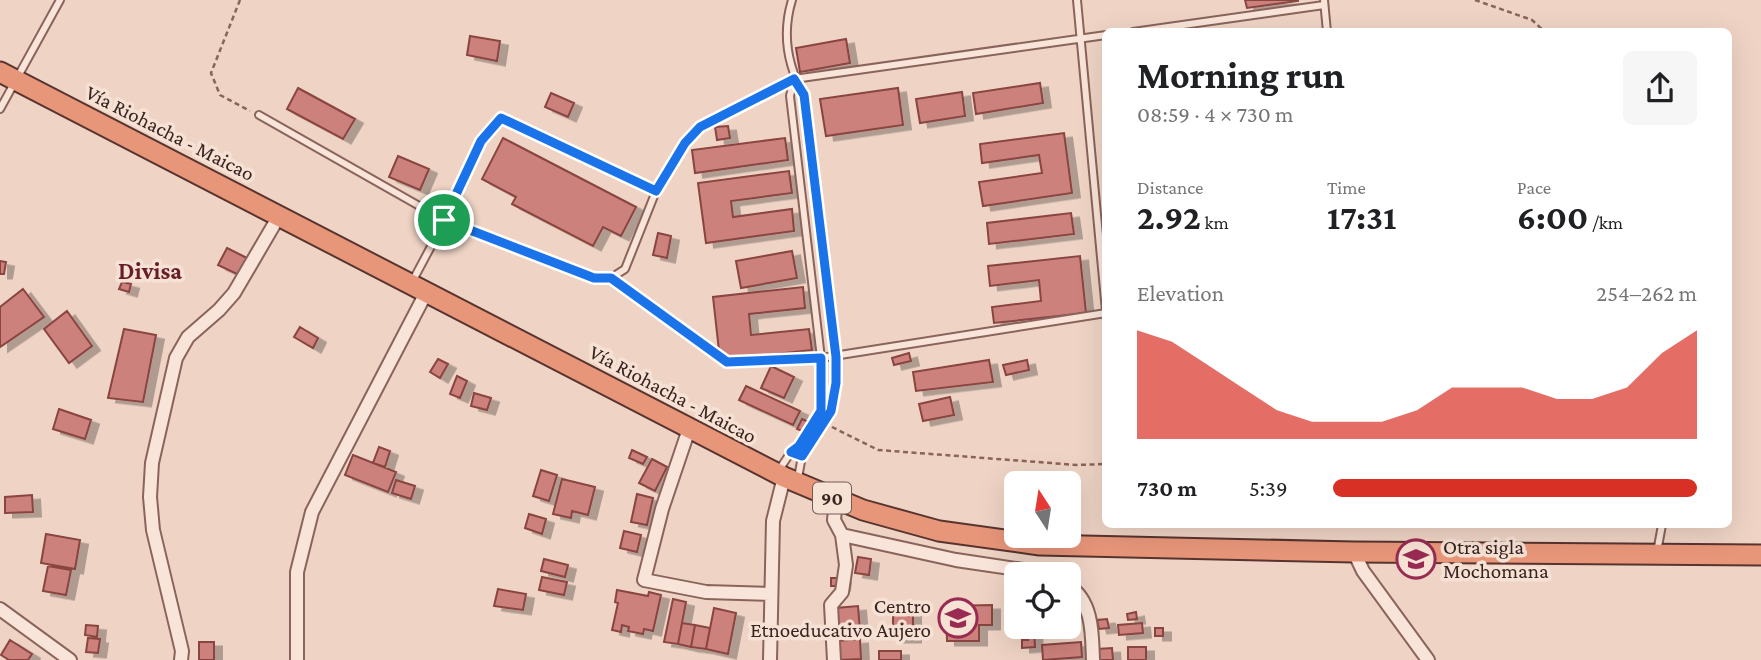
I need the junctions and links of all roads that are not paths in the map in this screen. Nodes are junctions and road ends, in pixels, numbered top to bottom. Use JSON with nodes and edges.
{"nodes":[{"id":1,"x":60,"y":0,"type":"edge"},
{"id":2,"x":792,"y":0,"type":"edge"},
{"id":3,"x":1077,"y":0,"type":"edge"},
{"id":4,"x":1324,"y":3,"type":"edge"},
{"id":5,"x":1159,"y":28,"type":"edge"},
{"id":6,"x":1327,"y":28,"type":"edge"},
{"id":7,"x":1102,"y":36,"type":"edge"},
{"id":8,"x":1081,"y":39,"type":"junction"},
{"id":9,"x":8,"y":76,"type":"edge"},
{"id":10,"x":794,"y":79,"type":"junction"},
{"id":11,"x":0,"y":109,"type":"edge"},
{"id":12,"x":258,"y":115,"type":"road end"},
{"id":13,"x":656,"y":191,"type":"junction"},
{"id":14,"x":279,"y":216,"type":"junction"},
{"id":15,"x":444,"y":220,"type":"junction"},
{"id":16,"x":1102,"y":268,"type":"edge"},
{"id":17,"x":419,"y":287,"type":"junction"},
{"id":18,"x":1102,"y":313,"type":"edge"},
{"id":19,"x":836,"y":357,"type":"junction"},
{"id":20,"x":821,"y":358,"type":"junction"},
{"id":21,"x":689,"y":429,"type":"junction"},
{"id":22,"x":791,"y":452,"type":"junction"},
{"id":23,"x":802,"y":456,"type":"junction"},
{"id":24,"x":786,"y":478,"type":"junction"},
{"id":25,"x":836,"y":500,"type":"junction"},
{"id":26,"x":1661,"y":528,"type":"edge"},
{"id":27,"x":842,"y":535,"type":"junction"},
{"id":28,"x":1354,"y":552,"type":"junction"},
{"id":29,"x":1657,"y":554,"type":"junction"},
{"id":30,"x":1761,"y":555,"type":"edge"},
{"id":31,"x":1004,"y":567,"type":"edge"},
{"id":32,"x":771,"y":594,"type":"junction"},
{"id":33,"x":1081,"y":596,"type":"edge"},
{"id":34,"x":0,"y":609,"type":"edge"},
{"id":35,"x":70,"y":660,"type":"edge"},
{"id":36,"x":181,"y":660,"type":"edge"},
{"id":37,"x":297,"y":660,"type":"edge"},
{"id":38,"x":770,"y":660,"type":"edge"},
{"id":39,"x":834,"y":660,"type":"edge"},
{"id":40,"x":1093,"y":660,"type":"edge"},
{"id":41,"x":1428,"y":660,"type":"edge"}],
"edges":[{"from":1,"to":9,"type":"lane"},
{"from":2,"to":10,"type":"lane"},
{"from":3,"to":8,"type":"lane"},
{"from":4,"to":5,"type":"lane"},
{"from":4,"to":6,"type":"lane"},
{"from":7,"to":8,"type":"lane"},
{"from":8,"to":10,"type":"lane"},
{"from":8,"to":16,"type":"lane"},
{"from":9,"to":11,"type":"lane"},
{"from":9,"to":14,"type":"highway","name":"Vía Riohacha - Maicao","number":"90"},
{"from":10,"to":13,"type":"lane"},
{"from":10,"to":19,"type":"lane"},
{"from":10,"to":20,"type":"lane"},
{"from":12,"to":15,"type":"lane"},
{"from":13,"to":15,"type":"lane"},
{"from":13,"to":15,"type":"lane"},
{"from":14,"to":17,"type":"highway","name":"Vía Riohacha - Maicao","number":"90"},
{"from":14,"to":36,"type":"street"},
{"from":15,"to":17,"type":"lane"},
{"from":17,"to":21,"type":"highway","name":"Vía Riohacha - Maicao","number":"90"},
{"from":17,"to":37,"type":"street"},
{"from":18,"to":19,"type":"lane"},
{"from":19,"to":20,"type":"lane"},
{"from":19,"to":23,"type":"lane"},
{"from":20,"to":22,"type":"lane"},
{"from":21,"to":24,"type":"highway","name":"Vía Riohacha - Maicao","number":"90"},
{"from":21,"to":32,"type":"street"},
{"from":22,"to":23,"type":"lane"},
{"from":22,"to":24,"type":"lane"},
{"from":23,"to":24,"type":"lane"},
{"from":24,"to":25,"type":"highway","name":"Vía Riohacha - Maicao","number":"90"},
{"from":24,"to":32,"type":"street"},
{"from":25,"to":27,"type":"street"},
{"from":25,"to":28,"type":"highway","name":"Vía Riohacha - Maicao","number":"90"},
{"from":26,"to":29,"type":"lane"},
{"from":27,"to":31,"type":"street"},
{"from":27,"to":39,"type":"street"},
{"from":28,"to":29,"type":"highway","name":"Vía Riohacha - Maicao","number":"90"},
{"from":28,"to":41,"type":"street"},
{"from":29,"to":30,"type":"highway","name":"Vía Riohacha - Maicao","number":"90"},
{"from":32,"to":38,"type":"street"},
{"from":33,"to":40,"type":"street"},
{"from":34,"to":35,"type":"street"}]}
